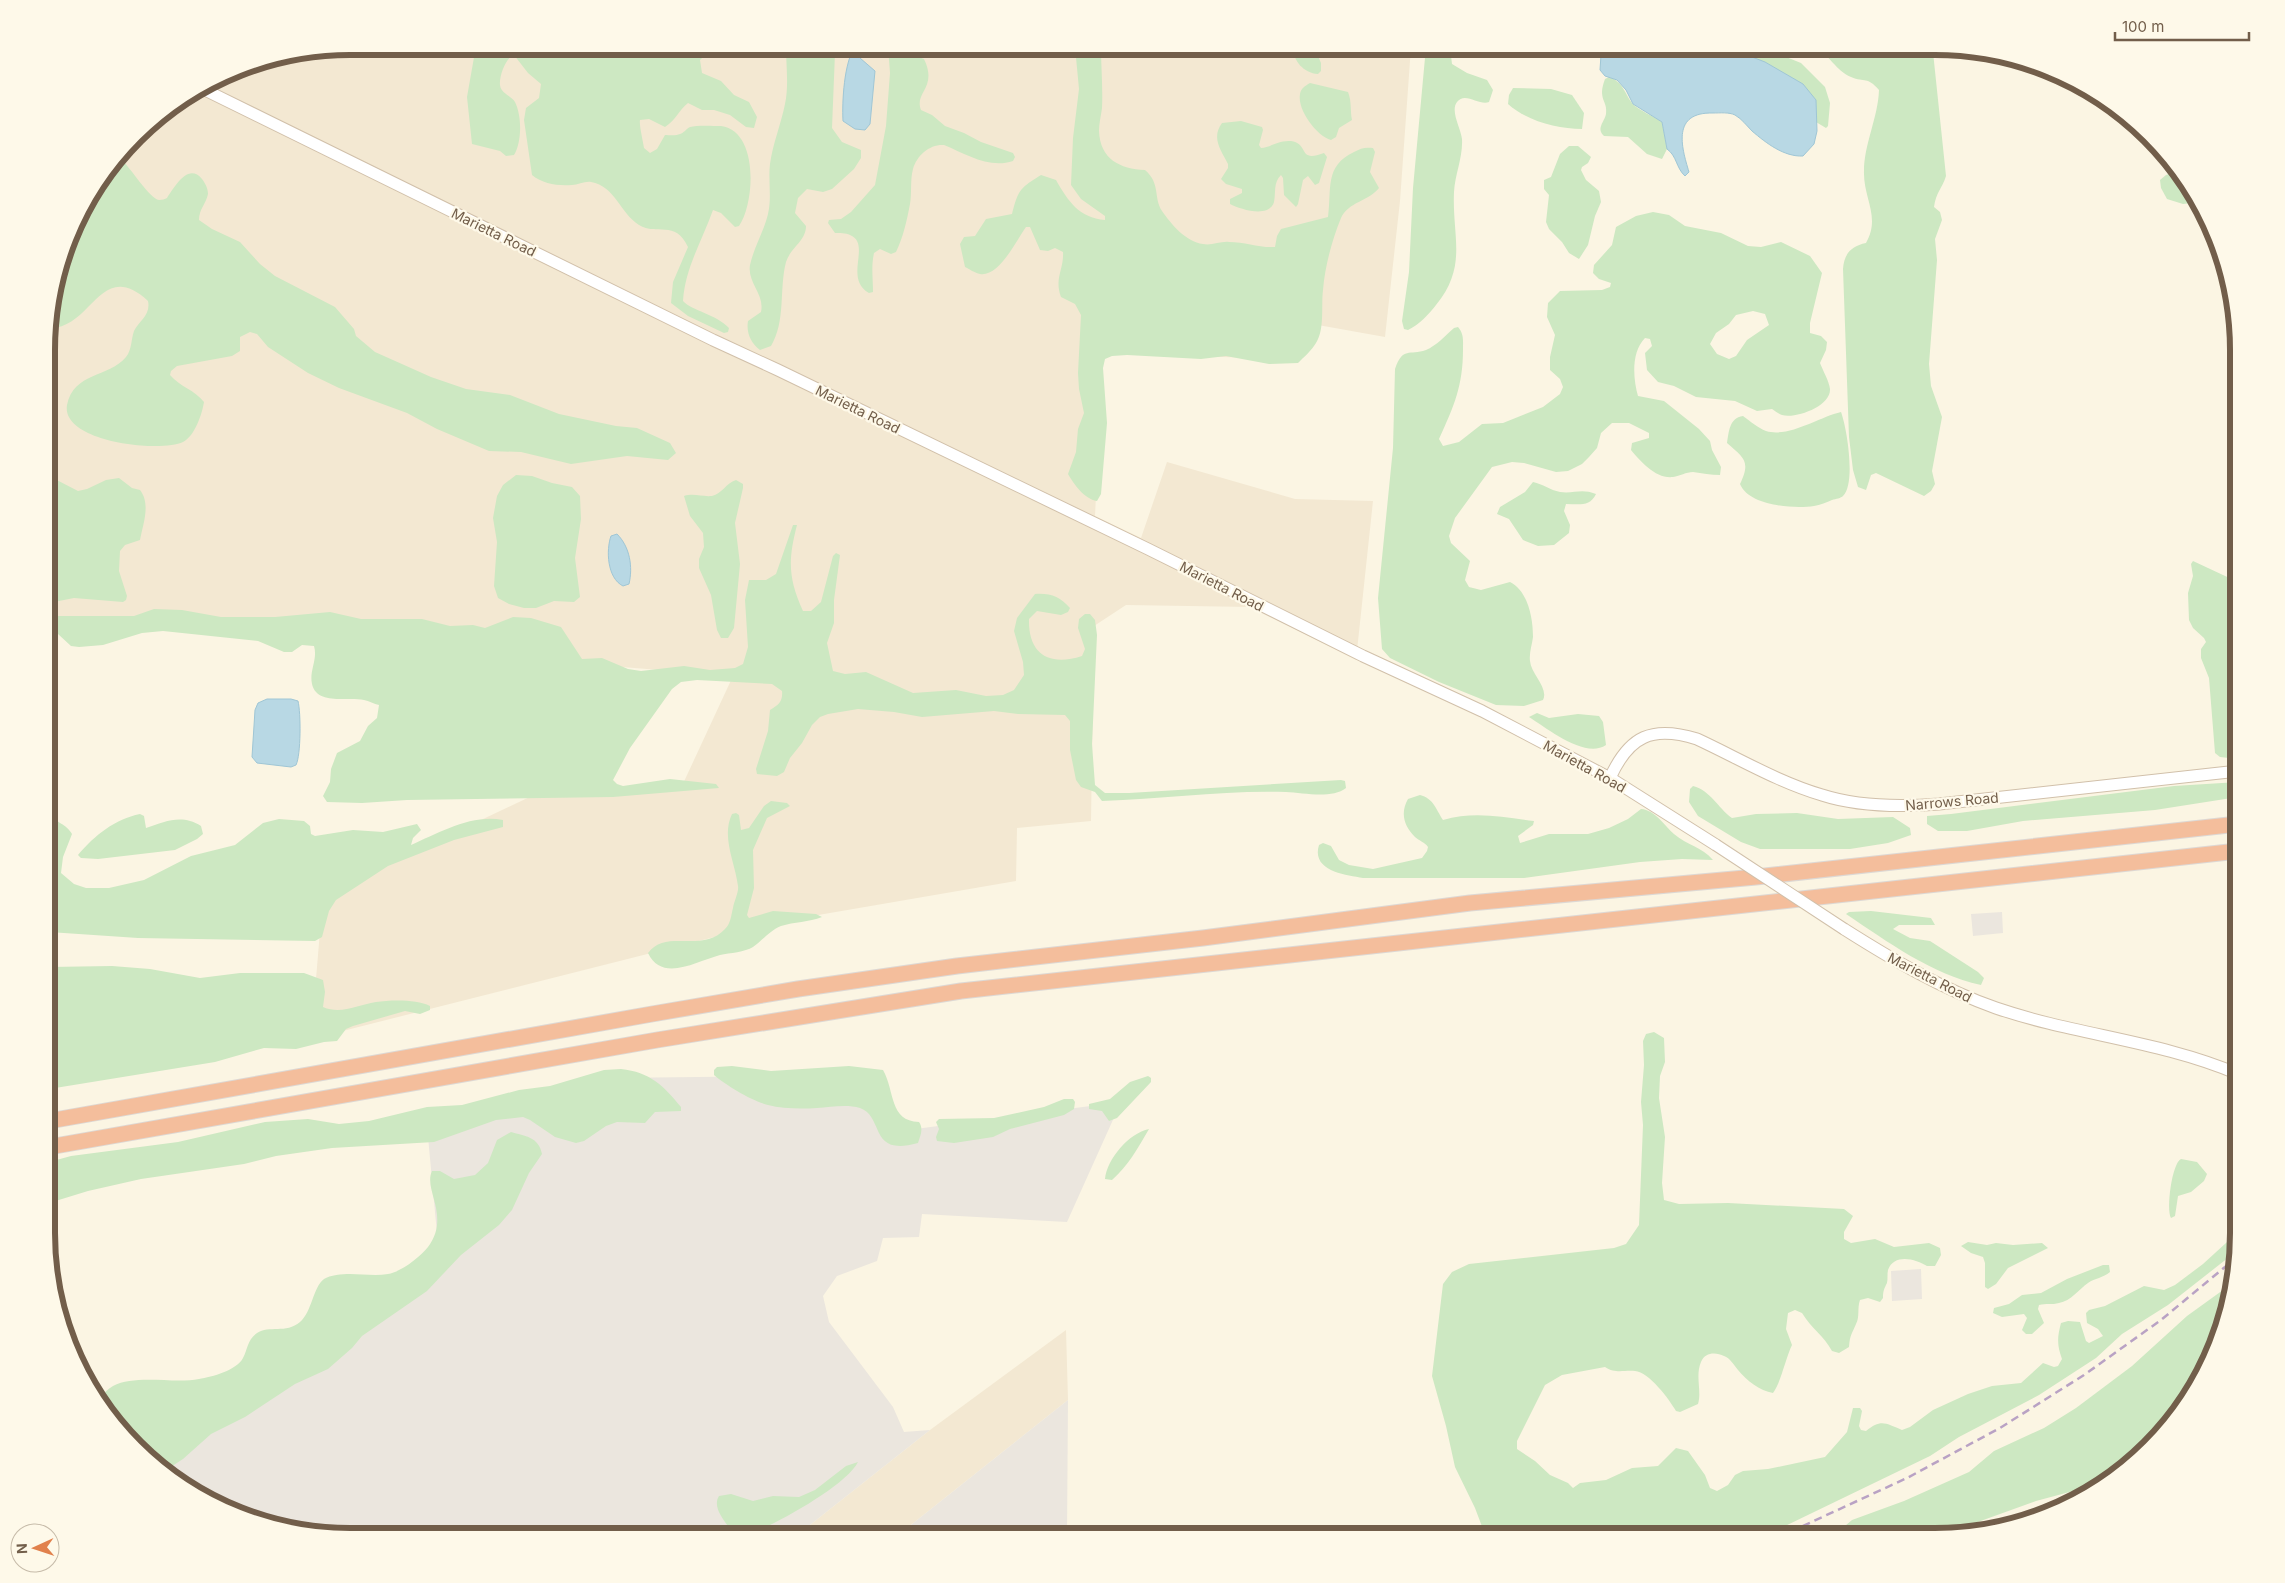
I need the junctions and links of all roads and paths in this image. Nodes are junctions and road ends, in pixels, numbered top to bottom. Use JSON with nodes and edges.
{"nodes":[{"id":1,"x":207,"y":91,"type":"edge"},
{"id":2,"x":2230,"y":772,"type":"edge"},
{"id":3,"x":1610,"y":778,"type":"junction"},
{"id":4,"x":2230,"y":825,"type":"edge"},
{"id":5,"x":2230,"y":852,"type":"edge"},
{"id":6,"x":2230,"y":1071,"type":"edge"},
{"id":7,"x":55,"y":1120,"type":"edge"},
{"id":8,"x":55,"y":1146,"type":"edge"}],
"edges":[{"from":1,"to":3,"type":"street","name":"Marietta Road"},
{"from":2,"to":3,"type":"street","name":"Narrows Road"},
{"from":3,"to":6,"type":"street","name":"Marietta Road","bridge":true},
{"from":4,"to":7,"type":"highway"},
{"from":5,"to":8,"type":"highway"}]}
